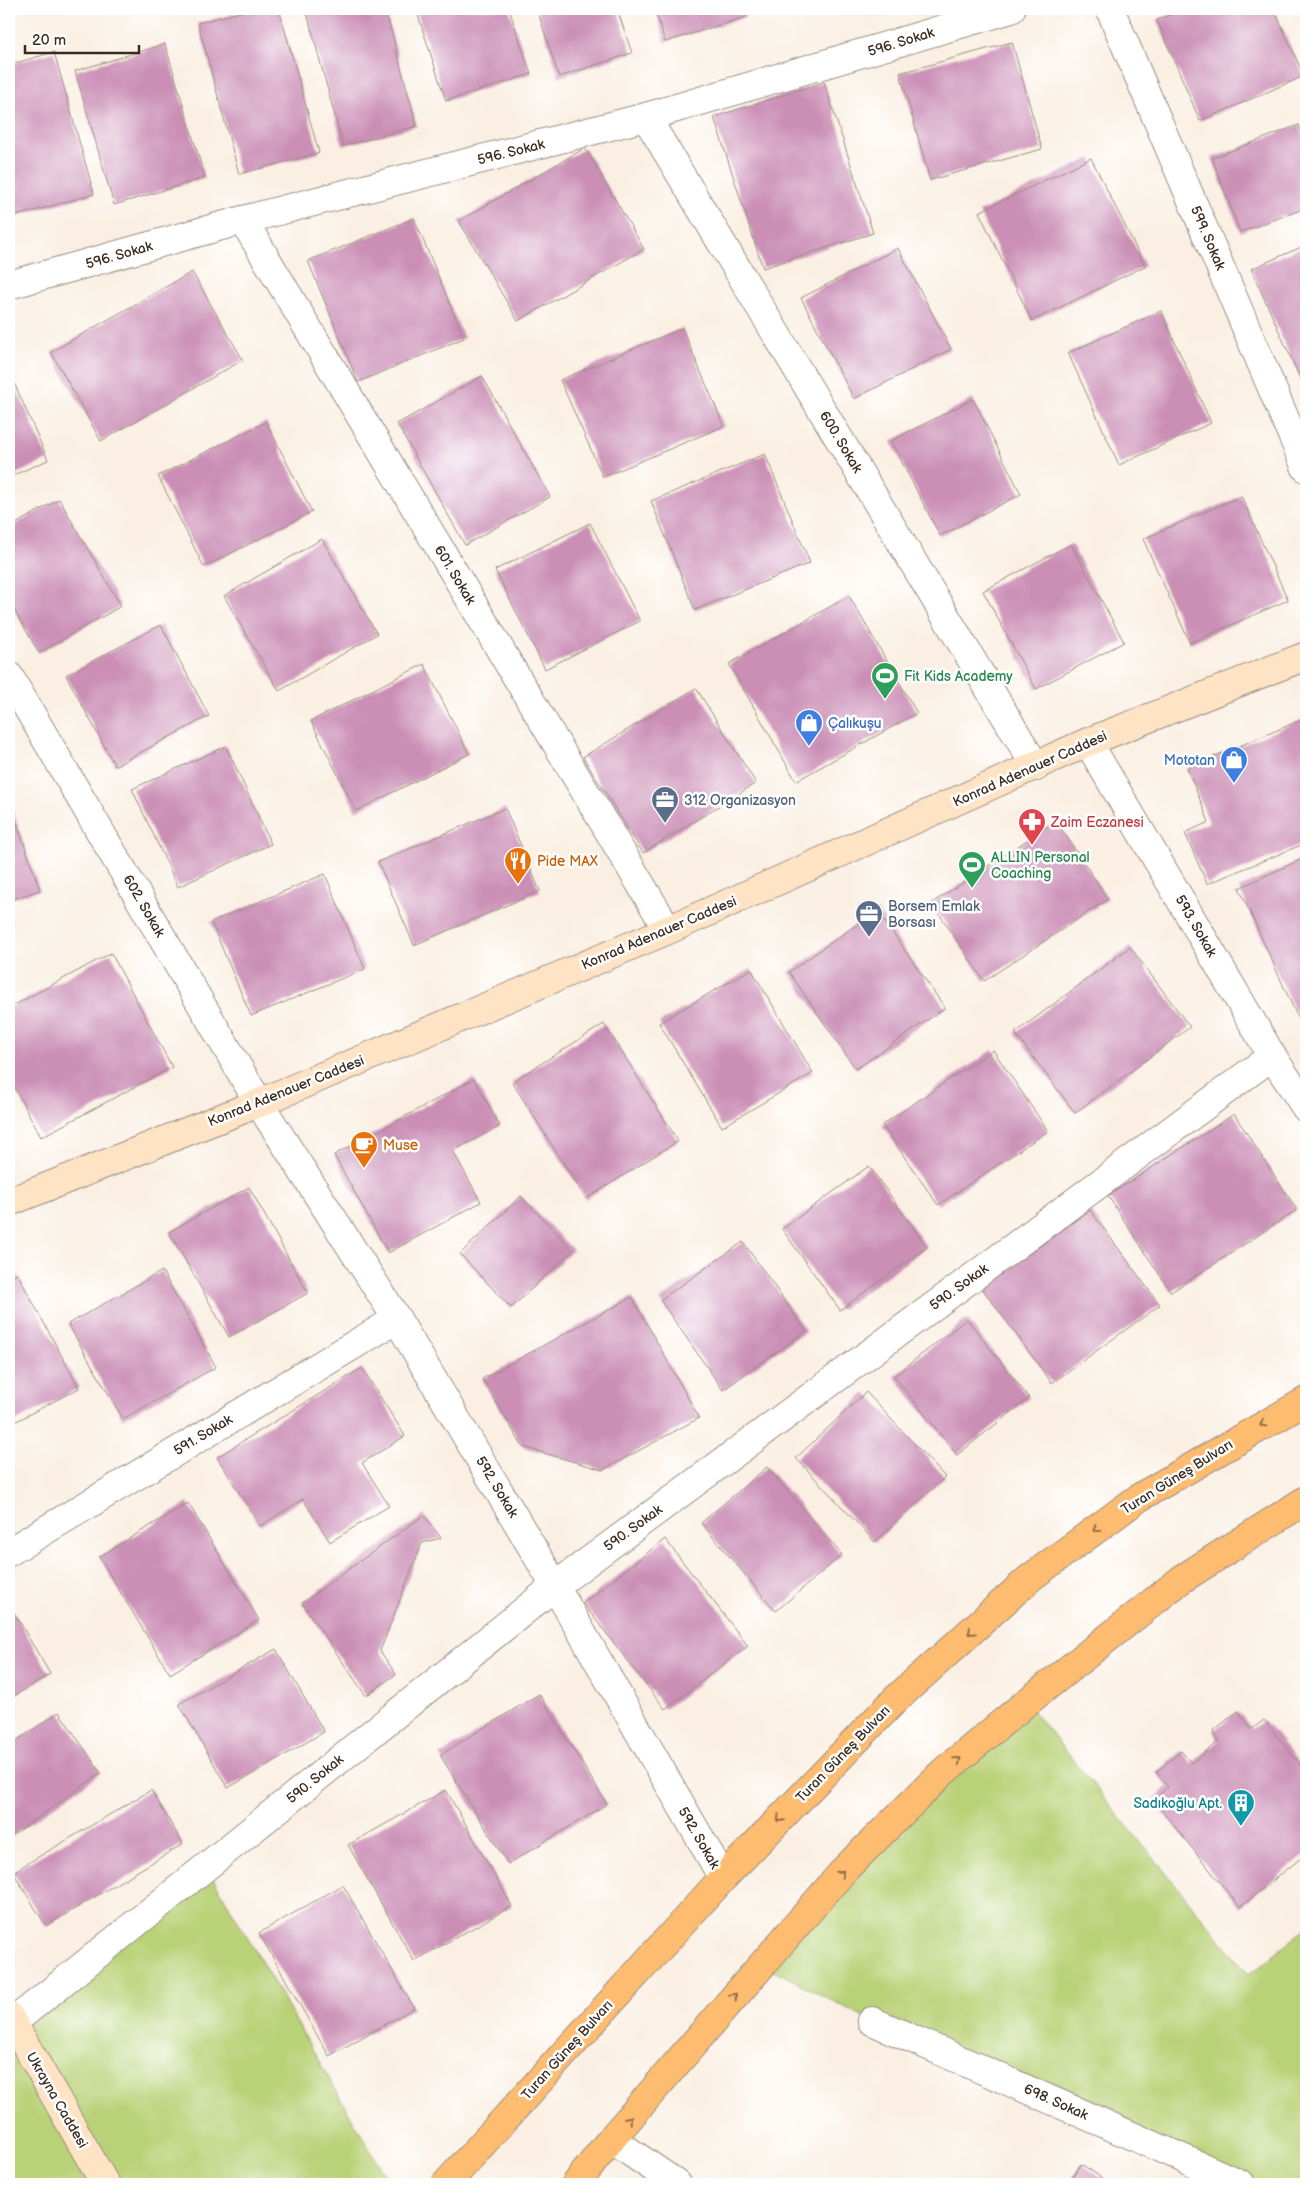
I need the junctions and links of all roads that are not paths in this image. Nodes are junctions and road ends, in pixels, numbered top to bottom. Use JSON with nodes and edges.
{"nodes":[{"id":1,"x":1011,"y":9,"type":"edge"},
{"id":2,"x":1110,"y":9,"type":"edge"},
{"id":3,"x":646,"y":118,"type":"junction"},
{"id":4,"x":243,"y":220,"type":"junction"},
{"id":5,"x":9,"y":286,"type":"edge"},
{"id":6,"x":1306,"y":468,"type":"edge"},
{"id":7,"x":1306,"y":656,"type":"edge"},
{"id":8,"x":9,"y":676,"type":"edge"},
{"id":9,"x":19,"y":712,"type":"edge"},
{"id":10,"x":1088,"y":742,"type":"junction"},
{"id":11,"x":1036,"y":767,"type":"junction"},
{"id":12,"x":668,"y":930,"type":"junction"},
{"id":13,"x":1272,"y":1056,"type":"junction"},
{"id":14,"x":259,"y":1103,"type":"junction"},
{"id":15,"x":1306,"y":1108,"type":"edge"},
{"id":16,"x":9,"y":1202,"type":"edge"},
{"id":17,"x":397,"y":1319,"type":"junction"},
{"id":18,"x":1306,"y":1401,"type":"edge"},
{"id":19,"x":1306,"y":1500,"type":"edge"},
{"id":20,"x":9,"y":1552,"type":"edge"},
{"id":21,"x":555,"y":1586,"type":"junction"},
{"id":22,"x":722,"y":1878,"type":"junction"},
{"id":23,"x":11,"y":2020,"type":"edge"},
{"id":24,"x":872,"y":2020,"type":"dead end"},
{"id":25,"x":611,"y":2139,"type":"junction"},
{"id":26,"x":105,"y":2184,"type":"edge"},
{"id":27,"x":446,"y":2184,"type":"edge"},
{"id":28,"x":576,"y":2184,"type":"edge"},
{"id":29,"x":677,"y":2184,"type":"edge"},
{"id":30,"x":1241,"y":2184,"type":"edge"}],
"edges":[{"from":1,"to":3,"type":"street","name":"596. Sokak"},
{"from":2,"to":6,"type":"street","name":"599. Sokak"},
{"from":3,"to":4,"type":"street","name":"596. Sokak"},
{"from":3,"to":11,"type":"street","name":"600. Sokak"},
{"from":4,"to":5,"type":"street","name":"596. Sokak"},
{"from":4,"to":12,"type":"street","name":"601. Sokak"},
{"from":7,"to":10,"type":"main road","name":"Konrad Adenauer Caddesi"},
{"from":8,"to":9,"type":"street","name":"602. Sokak"},
{"from":9,"to":14,"type":"street","name":"602. Sokak"},
{"from":10,"to":11,"type":"main road","name":"Konrad Adenauer Caddesi"},
{"from":10,"to":13,"type":"street","name":"593. Sokak"},
{"from":11,"to":12,"type":"main road","name":"Konrad Adenauer Caddesi"},
{"from":12,"to":14,"type":"main road","name":"Konrad Adenauer Caddesi"},
{"from":13,"to":15,"type":"street","name":"593. Sokak"},
{"from":13,"to":21,"type":"street","name":"590. Sokak"},
{"from":14,"to":16,"type":"main road","name":"Konrad Adenauer Caddesi"},
{"from":14,"to":17,"type":"street","name":"592. Sokak"},
{"from":17,"to":20,"type":"street","name":"591. Sokak"},
{"from":17,"to":21,"type":"street","name":"592. Sokak"},
{"from":18,"to":22,"type":"main road","name":"Turan Güneş Bulvarı","one_way":true},
{"from":25,"to":19,"type":"main road","one_way":true},
{"from":21,"to":22,"type":"street","name":"592. Sokak"},
{"from":21,"to":23,"type":"street","name":"590. Sokak"},
{"from":22,"to":27,"type":"main road","name":"Turan Güneş Bulvarı"},
{"from":23,"to":26,"type":"main road","name":"Ukrayna Caddesi"},
{"from":24,"to":30,"type":"street","name":"698. Sokak"},
{"from":25,"to":28,"type":"main road"},
{"from":25,"to":29,"type":"street"}]}
